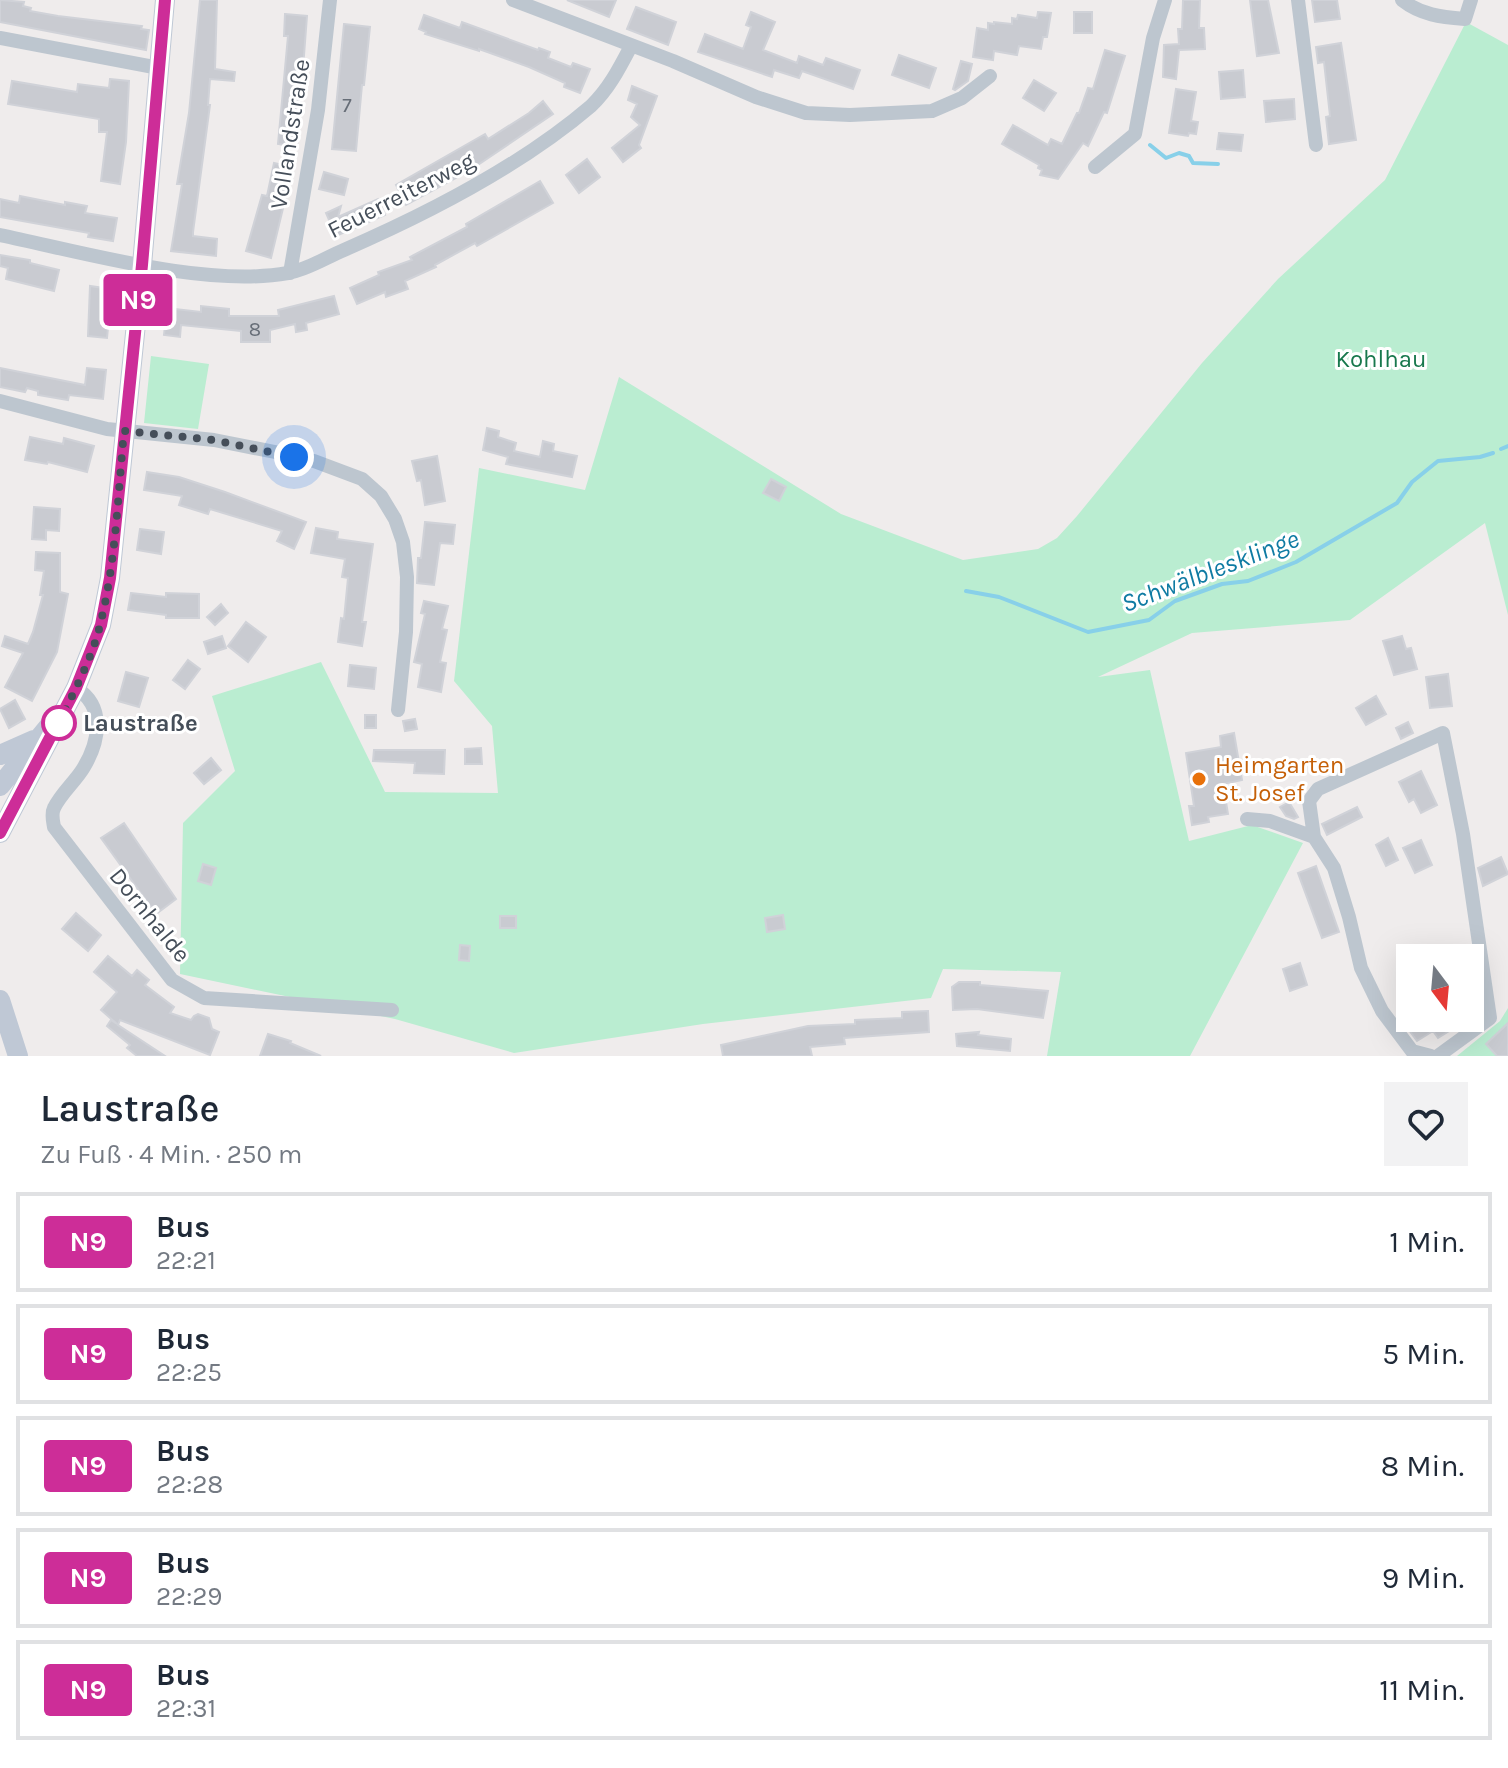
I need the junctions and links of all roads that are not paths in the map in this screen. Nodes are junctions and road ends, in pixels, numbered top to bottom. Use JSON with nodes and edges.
{"nodes":[{"id":1,"x":165,"y":0,"type":"edge"},
{"id":2,"x":330,"y":0,"type":"edge"},
{"id":3,"x":513,"y":0,"type":"edge"},
{"id":4,"x":1165,"y":0,"type":"edge"},
{"id":5,"x":1298,"y":0,"type":"edge"},
{"id":6,"x":1402,"y":0,"type":"edge"},
{"id":7,"x":1471,"y":0,"type":"edge"},
{"id":8,"x":0,"y":38,"type":"edge"},
{"id":9,"x":631,"y":46,"type":"junction"},
{"id":10,"x":159,"y":68,"type":"junction"},
{"id":11,"x":990,"y":76,"type":"dead end"},
{"id":12,"x":1316,"y":145,"type":"dead end"},
{"id":13,"x":1095,"y":167,"type":"dead end"},
{"id":14,"x":0,"y":235,"type":"edge"},
{"id":15,"x":142,"y":265,"type":"junction"},
{"id":16,"x":290,"y":273,"type":"junction"},
{"id":17,"x":0,"y":401,"type":"edge"},
{"id":18,"x":124,"y":431,"type":"junction"},
{"id":19,"x":76,"y":688,"type":"junction"},
{"id":20,"x":66,"y":709,"type":"junction"},
{"id":21,"x":398,"y":710,"type":"dead end"},
{"id":22,"x":37,"y":738,"type":"junction"},
{"id":23,"x":0,"y":755,"type":"edge"},
{"id":24,"x":0,"y":786,"type":"edge"},
{"id":25,"x":1247,"y":819,"type":"dead end"},
{"id":26,"x":0,"y":833,"type":"edge"},
{"id":27,"x":1314,"y":837,"type":"junction"},
{"id":28,"x":0,"y":1000,"type":"edge"},
{"id":29,"x":392,"y":1010,"type":"dead end"},
{"id":30,"x":18,"y":1056,"type":"edge"},
{"id":31,"x":1431,"y":1056,"type":"edge"},
{"id":32,"x":1438,"y":1056,"type":"edge"}],
"edges":[{"from":1,"to":10,"type":"street"},
{"from":2,"to":16,"type":"street","name":"Vollandstraße"},
{"from":3,"to":9,"type":"street"},
{"from":4,"to":13,"type":"street"},
{"from":5,"to":12,"type":"street"},
{"from":6,"to":7,"type":"street"},
{"from":8,"to":10,"type":"street"},
{"from":9,"to":11,"type":"street"},
{"from":9,"to":16,"type":"street","name":"Feuerreiterweg"},
{"from":10,"to":15,"type":"street"},
{"from":14,"to":15,"type":"street","name":"Feuerreiterweg"},
{"from":15,"to":16,"type":"street","name":"Feuerreiterweg"},
{"from":15,"to":18,"type":"street"},
{"from":17,"to":18,"type":"street"},
{"from":18,"to":19,"type":"street"},
{"from":18,"to":21,"type":"street"},
{"from":19,"to":20,"type":"street"},
{"from":19,"to":29,"type":"street","name":"Dornhalde"},
{"from":20,"to":22,"type":"street"},
{"from":20,"to":26,"type":"street"},
{"from":22,"to":23,"type":"street"},
{"from":22,"to":24,"type":"street"},
{"from":25,"to":27,"type":"street"},
{"from":27,"to":31,"type":"street"},
{"from":27,"to":32,"type":"street"},
{"from":28,"to":30,"type":"street"}]}
